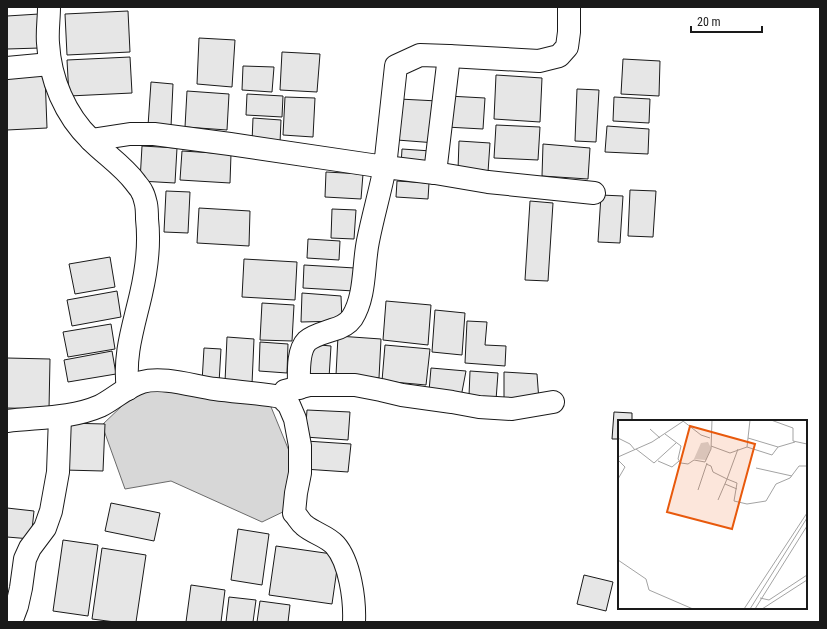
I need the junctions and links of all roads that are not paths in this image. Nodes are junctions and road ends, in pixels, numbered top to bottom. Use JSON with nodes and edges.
{"nodes":[{"id":1,"x":50,"y":7,"type":"edge"},
{"id":2,"x":568,"y":7,"type":"edge"},
{"id":3,"x":449,"y":56,"type":"junction"},
{"id":4,"x":50,"y":64,"type":"junction"},
{"id":5,"x":7,"y":68,"type":"edge"},
{"id":6,"x":91,"y":140,"type":"junction"},
{"id":7,"x":385,"y":167,"type":"junction"},
{"id":8,"x":435,"y":173,"type":"junction"},
{"id":9,"x":594,"y":193,"type":"dead end"},
{"id":10,"x":299,"y":388,"type":"junction"},
{"id":11,"x":128,"y":389,"type":"junction"},
{"id":12,"x":269,"y":395,"type":"junction"},
{"id":13,"x":552,"y":402,"type":"dead end"},
{"id":14,"x":60,"y":417,"type":"junction"},
{"id":15,"x":7,"y":422,"type":"edge"},
{"id":16,"x":11,"y":622,"type":"edge"},
{"id":17,"x":354,"y":622,"type":"edge"}],
"edges":[{"from":1,"to":4,"type":"street"},
{"from":2,"to":3,"type":"street"},
{"from":3,"to":7,"type":"street"},
{"from":3,"to":8,"type":"street"},
{"from":4,"to":5,"type":"street"},
{"from":4,"to":6,"type":"street"},
{"from":6,"to":7,"type":"street"},
{"from":6,"to":11,"type":"street"},
{"from":7,"to":8,"type":"street"},
{"from":7,"to":10,"type":"street"},
{"from":8,"to":9,"type":"street"},
{"from":10,"to":12,"type":"street"},
{"from":10,"to":13,"type":"street"},
{"from":11,"to":12,"type":"street"},
{"from":11,"to":14,"type":"street"},
{"from":12,"to":17,"type":"street"},
{"from":14,"to":15,"type":"street"},
{"from":14,"to":16,"type":"street"}]}
